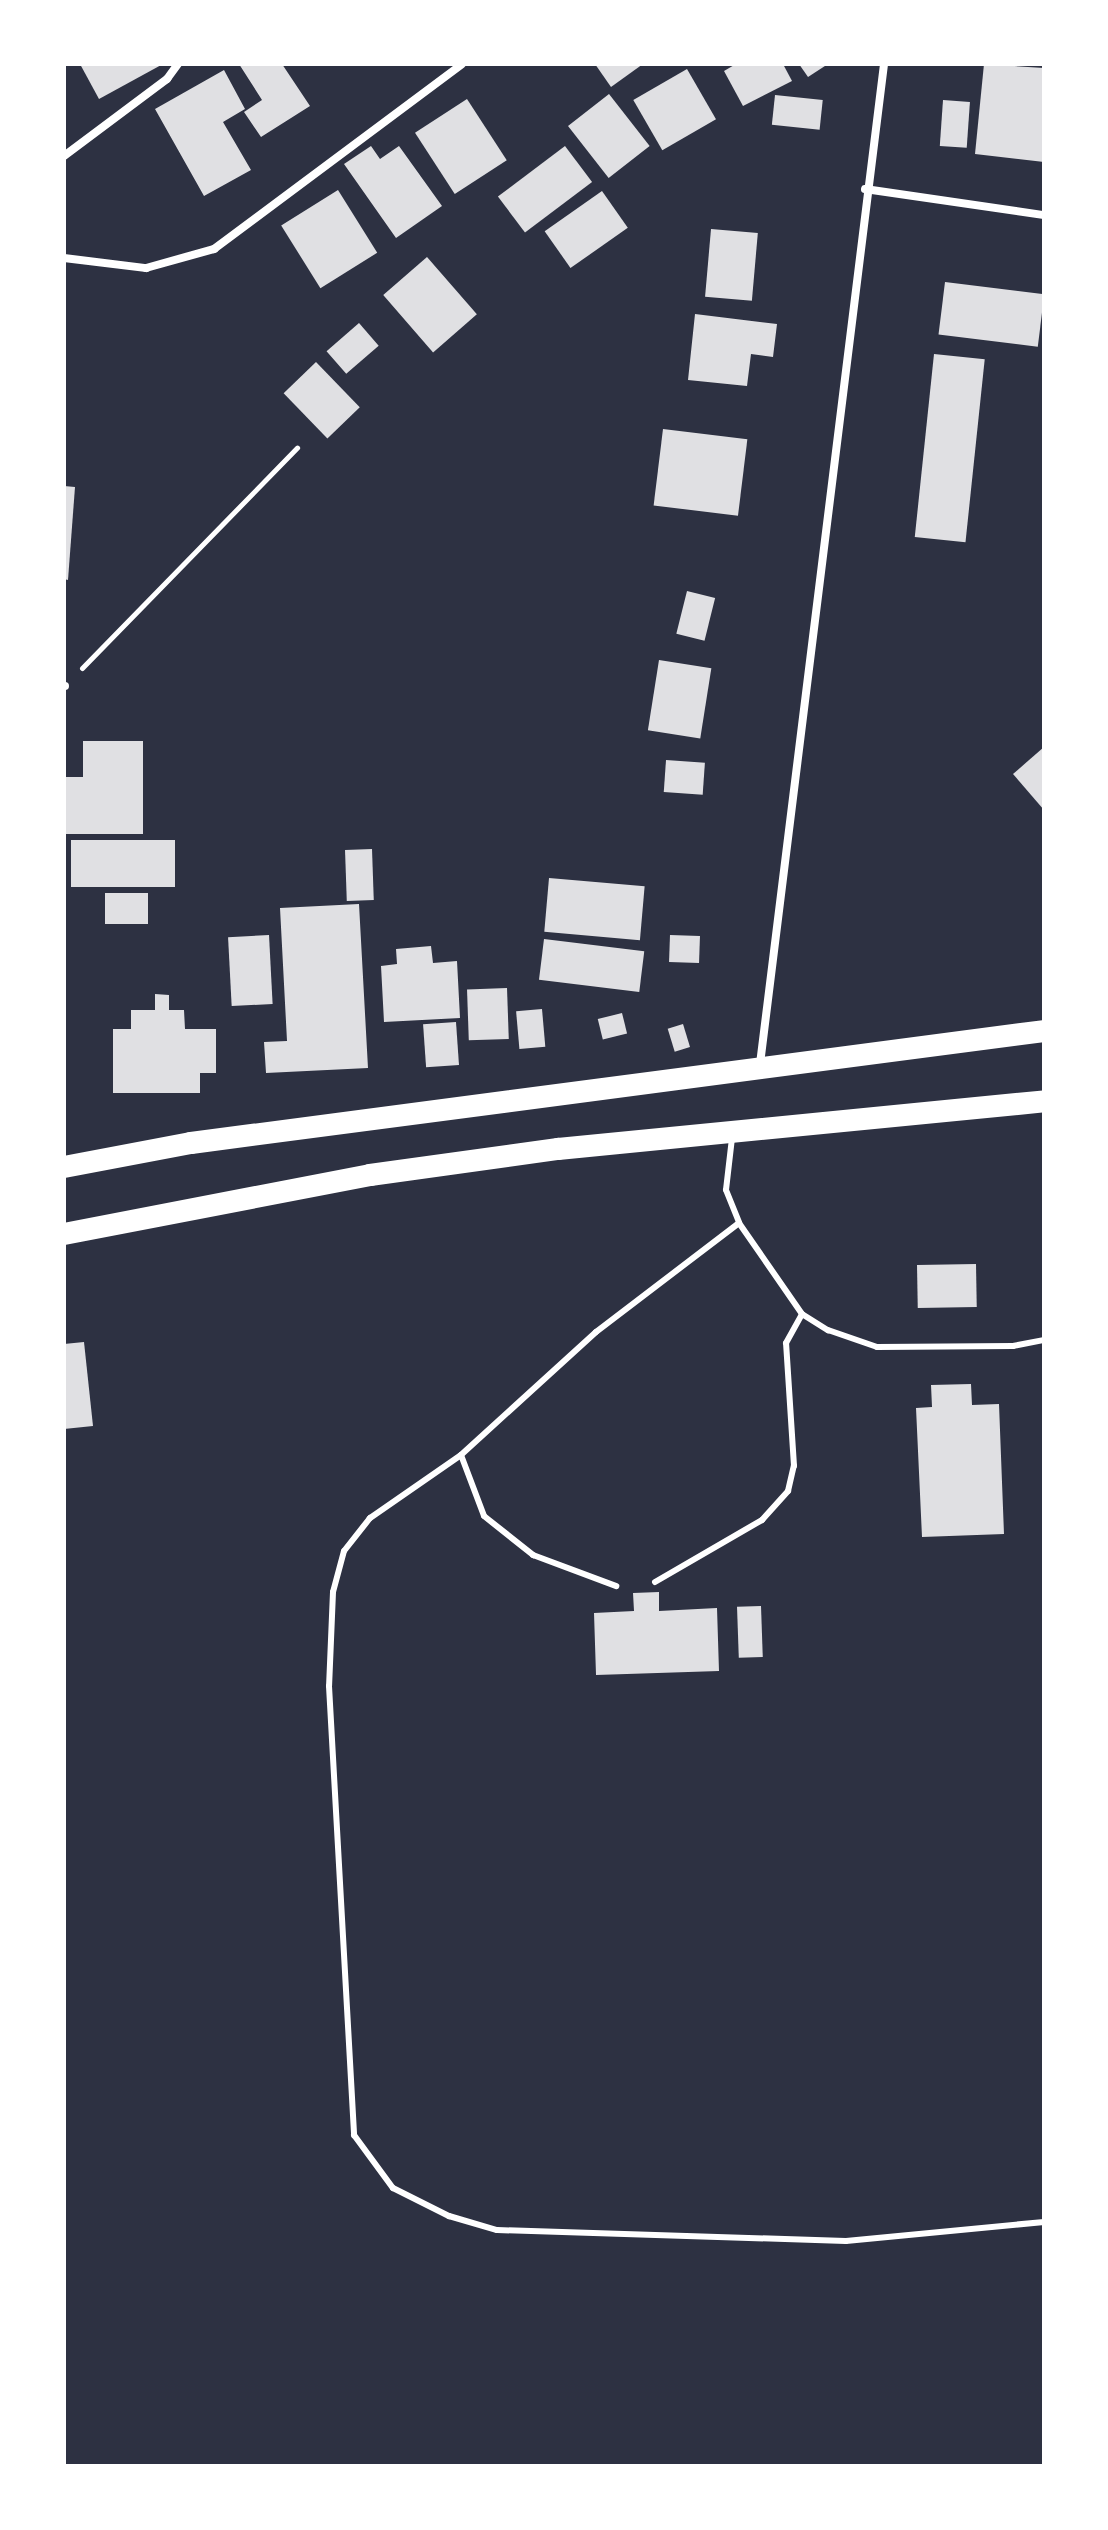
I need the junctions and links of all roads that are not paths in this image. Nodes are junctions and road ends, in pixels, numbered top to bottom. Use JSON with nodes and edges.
{"nodes":[{"id":1,"x":178,"y":64,"type":"edge"},
{"id":2,"x":462,"y":64,"type":"edge"},
{"id":3,"x":884,"y":64,"type":"edge"},
{"id":4,"x":64,"y":156,"type":"edge"},
{"id":5,"x":865,"y":189,"type":"junction"},
{"id":6,"x":1044,"y":215,"type":"edge"},
{"id":7,"x":64,"y":258,"type":"edge"},
{"id":8,"x":1044,"y":1031,"type":"edge"},
{"id":9,"x":760,"y":1065,"type":"junction"},
{"id":10,"x":1044,"y":1101,"type":"edge"},
{"id":11,"x":733,"y":1132,"type":"junction"},
{"id":12,"x":64,"y":1167,"type":"edge"},
{"id":13,"x":739,"y":1223,"type":"junction"},
{"id":14,"x":64,"y":1234,"type":"edge"},
{"id":15,"x":802,"y":1314,"type":"junction"},
{"id":16,"x":1044,"y":1340,"type":"edge"},
{"id":17,"x":461,"y":1455,"type":"junction"},
{"id":18,"x":655,"y":1582,"type":"dead end"},
{"id":19,"x":616,"y":1586,"type":"dead end"},
{"id":20,"x":1044,"y":2222,"type":"edge"}],
"edges":[{"from":1,"to":4,"type":"street"},
{"from":2,"to":7,"type":"street"},
{"from":3,"to":5,"type":"street"},
{"from":5,"to":6,"type":"street"},
{"from":5,"to":9,"type":"street"},
{"from":8,"to":9,"type":"highway"},
{"from":9,"to":12,"type":"highway"},
{"from":10,"to":11,"type":"highway"},
{"from":11,"to":13,"type":"lane"},
{"from":11,"to":14,"type":"highway"},
{"from":13,"to":15,"type":"lane"},
{"from":13,"to":17,"type":"lane"},
{"from":15,"to":16,"type":"lane"},
{"from":15,"to":18,"type":"lane"},
{"from":17,"to":19,"type":"lane"},
{"from":17,"to":20,"type":"lane"}]}
